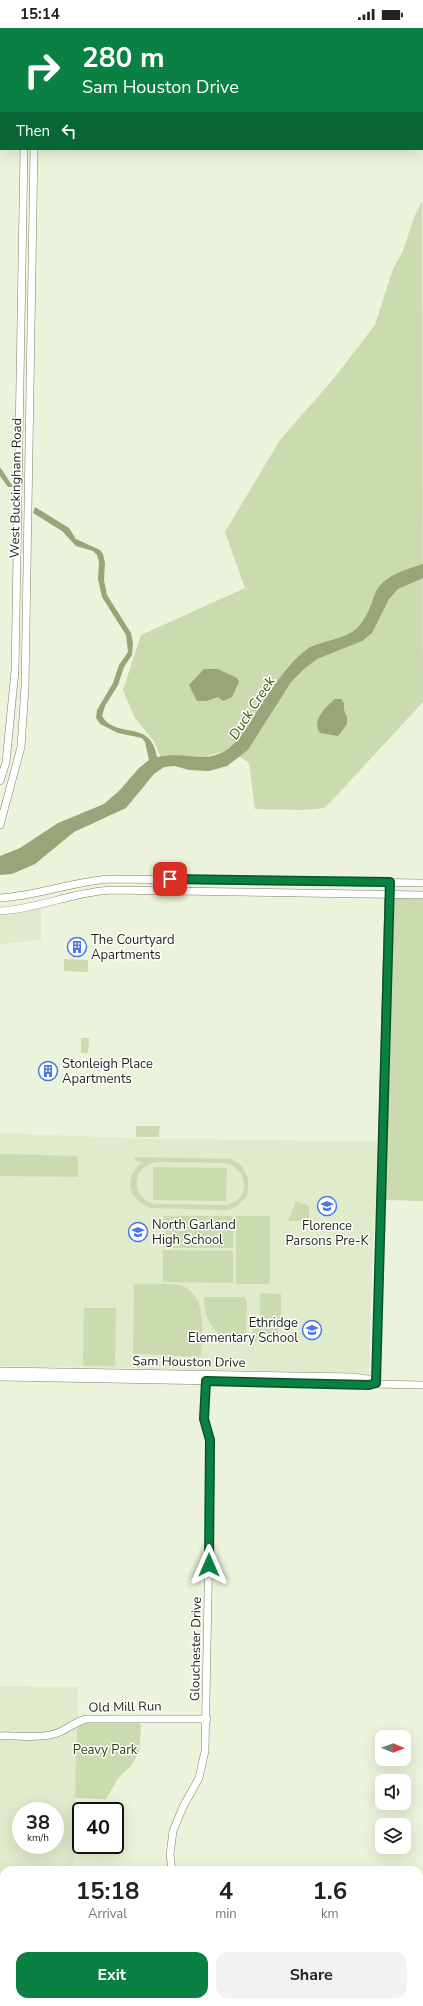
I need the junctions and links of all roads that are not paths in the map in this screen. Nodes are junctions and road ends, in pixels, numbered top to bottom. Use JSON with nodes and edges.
{"nodes":[{"id":1,"x":24,"y":150,"type":"edge"},
{"id":2,"x":34,"y":150,"type":"edge"},
{"id":3,"x":28,"y":444,"type":"junction"},
{"id":4,"x":19,"y":447,"type":"junction"},
{"id":5,"x":0,"y":781,"type":"edge"},
{"id":6,"x":0,"y":825,"type":"edge"},
{"id":7,"x":390,"y":882,"type":"junction"},
{"id":8,"x":423,"y":883,"type":"edge"},
{"id":9,"x":389,"y":894,"type":"junction"},
{"id":10,"x":423,"y":895,"type":"edge"},
{"id":11,"x":0,"y":898,"type":"edge"},
{"id":12,"x":0,"y":911,"type":"edge"},
{"id":13,"x":0,"y":1371,"type":"edge"},
{"id":14,"x":88,"y":1376,"type":"junction"},
{"id":15,"x":0,"y":1377,"type":"edge"},
{"id":16,"x":206,"y":1378,"type":"junction"},
{"id":17,"x":376,"y":1383,"type":"junction"},
{"id":18,"x":423,"y":1384,"type":"edge"},
{"id":19,"x":207,"y":1719,"type":"junction"},
{"id":20,"x":0,"y":1736,"type":"edge"},
{"id":21,"x":171,"y":1866,"type":"edge"}],
"edges":[{"from":1,"to":4,"type":"main road","name":"West Buckingham Road"},
{"from":2,"to":3,"type":"main road","name":"West Buckingham Road"},
{"from":3,"to":4,"type":"main road"},
{"from":3,"to":6,"type":"main road","name":"West Buckingham Road"},
{"from":4,"to":5,"type":"main road","name":"West Buckingham Road"},
{"from":7,"to":8,"type":"main road"},
{"from":7,"to":9,"type":"main road"},
{"from":7,"to":11,"type":"main road"},
{"from":9,"to":10,"type":"main road"},
{"from":9,"to":12,"type":"main road"},
{"from":9,"to":17,"type":"main road"},
{"from":13,"to":14,"type":"main road","name":"Sam Houston Drive"},
{"from":14,"to":15,"type":"main road","name":"Sam Houston Drive"},
{"from":14,"to":16,"type":"main road","name":"Sam Houston Drive"},
{"from":16,"to":17,"type":"main road","name":"Sam Houston Drive"},
{"from":16,"to":19,"type":"main road","name":"Glouchester Drive"},
{"from":17,"to":18,"type":"main road","name":"Sam Houston Drive"},
{"from":19,"to":20,"type":"main road","name":"Old Mill Run"},
{"from":19,"to":21,"type":"main road","name":"Glouchester Drive"}]}
